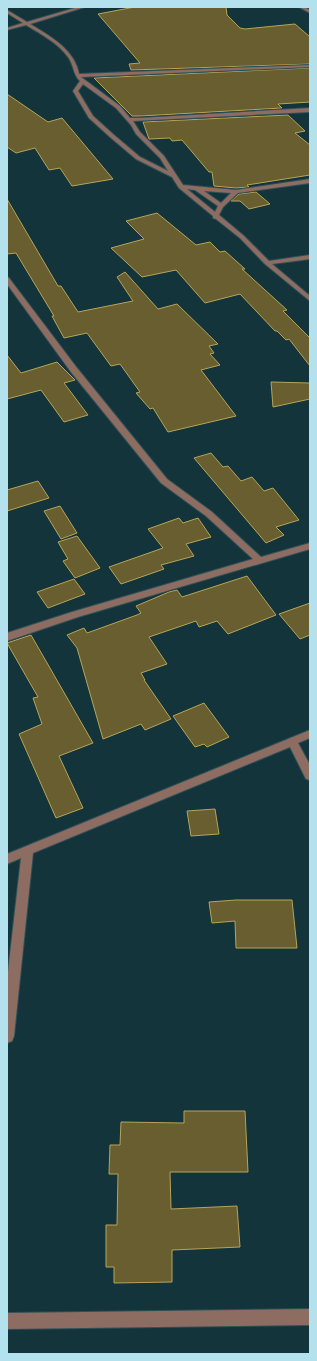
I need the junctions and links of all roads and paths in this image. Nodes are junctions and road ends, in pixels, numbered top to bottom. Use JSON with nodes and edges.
{"nodes":[{"id":1,"x":83,"y":7,"type":"edge"},
{"id":2,"x":301,"y":7,"type":"edge"},
{"id":3,"x":7,"y":12,"type":"edge"},
{"id":4,"x":310,"y":12,"type":"edge"},
{"id":5,"x":26,"y":24,"type":"junction"},
{"id":6,"x":7,"y":29,"type":"edge"},
{"id":7,"x":310,"y":66,"type":"edge"},
{"id":8,"x":77,"y":76,"type":"junction"},
{"id":9,"x":83,"y":81,"type":"junction"},
{"id":10,"x":310,"y":110,"type":"edge"},
{"id":11,"x":128,"y":119,"type":"junction"},
{"id":12,"x":140,"y":120,"type":"junction"},
{"id":13,"x":133,"y":124,"type":"junction"},
{"id":14,"x":173,"y":175,"type":"junction"},
{"id":15,"x":310,"y":181,"type":"edge"},
{"id":16,"x":180,"y":187,"type":"junction"},
{"id":17,"x":196,"y":188,"type":"junction"},
{"id":18,"x":236,"y":192,"type":"junction"},
{"id":19,"x":220,"y":206,"type":"junction"},
{"id":20,"x":215,"y":216,"type":"junction"},
{"id":21,"x":310,"y":257,"type":"edge"},
{"id":22,"x":267,"y":263,"type":"junction"},
{"id":23,"x":7,"y":280,"type":"edge"},
{"id":24,"x":310,"y":299,"type":"edge"},
{"id":25,"x":310,"y":546,"type":"edge"},
{"id":26,"x":259,"y":560,"type":"junction"},
{"id":27,"x":8,"y":634,"type":"edge"},
{"id":28,"x":310,"y":734,"type":"edge"},
{"id":29,"x":292,"y":741,"type":"junction"},
{"id":30,"x":310,"y":776,"type":"edge"},
{"id":31,"x":28,"y":850,"type":"junction"},
{"id":32,"x":7,"y":859,"type":"edge"},
{"id":33,"x":7,"y":1036,"type":"edge"},
{"id":34,"x":310,"y":1317,"type":"edge"},
{"id":35,"x":7,"y":1321,"type":"edge"}],
"edges":[{"from":1,"to":5,"type":"street"},
{"from":2,"to":4,"type":"street"},
{"from":3,"to":5,"type":"street"},
{"from":5,"to":6,"type":"street"},
{"from":5,"to":8,"type":"street"},
{"from":7,"to":8,"type":"street"},
{"from":8,"to":9,"type":"street"},
{"from":9,"to":11,"type":"street"},
{"from":9,"to":14,"type":"street"},
{"from":10,"to":12,"type":"street"},
{"from":11,"to":12,"type":"street"},
{"from":11,"to":13,"type":"street"},
{"from":12,"to":13,"type":"street"},
{"from":13,"to":14,"type":"street"},
{"from":14,"to":16,"type":"street"},
{"from":15,"to":18,"type":"street"},
{"from":16,"to":17,"type":"street"},
{"from":16,"to":20,"type":"street"},
{"from":17,"to":18,"type":"street"},
{"from":17,"to":19,"type":"street"},
{"from":18,"to":19,"type":"street"},
{"from":19,"to":20,"type":"street"},
{"from":20,"to":22,"type":"street"},
{"from":21,"to":22,"type":"street"},
{"from":22,"to":24,"type":"street"},
{"from":23,"to":26,"type":"street"},
{"from":25,"to":26,"type":"street"},
{"from":26,"to":27,"type":"street"},
{"from":28,"to":29,"type":"street"},
{"from":29,"to":30,"type":"street"},
{"from":29,"to":31,"type":"street"},
{"from":31,"to":32,"type":"street"},
{"from":31,"to":33,"type":"street"},
{"from":34,"to":35,"type":"street"}]}
